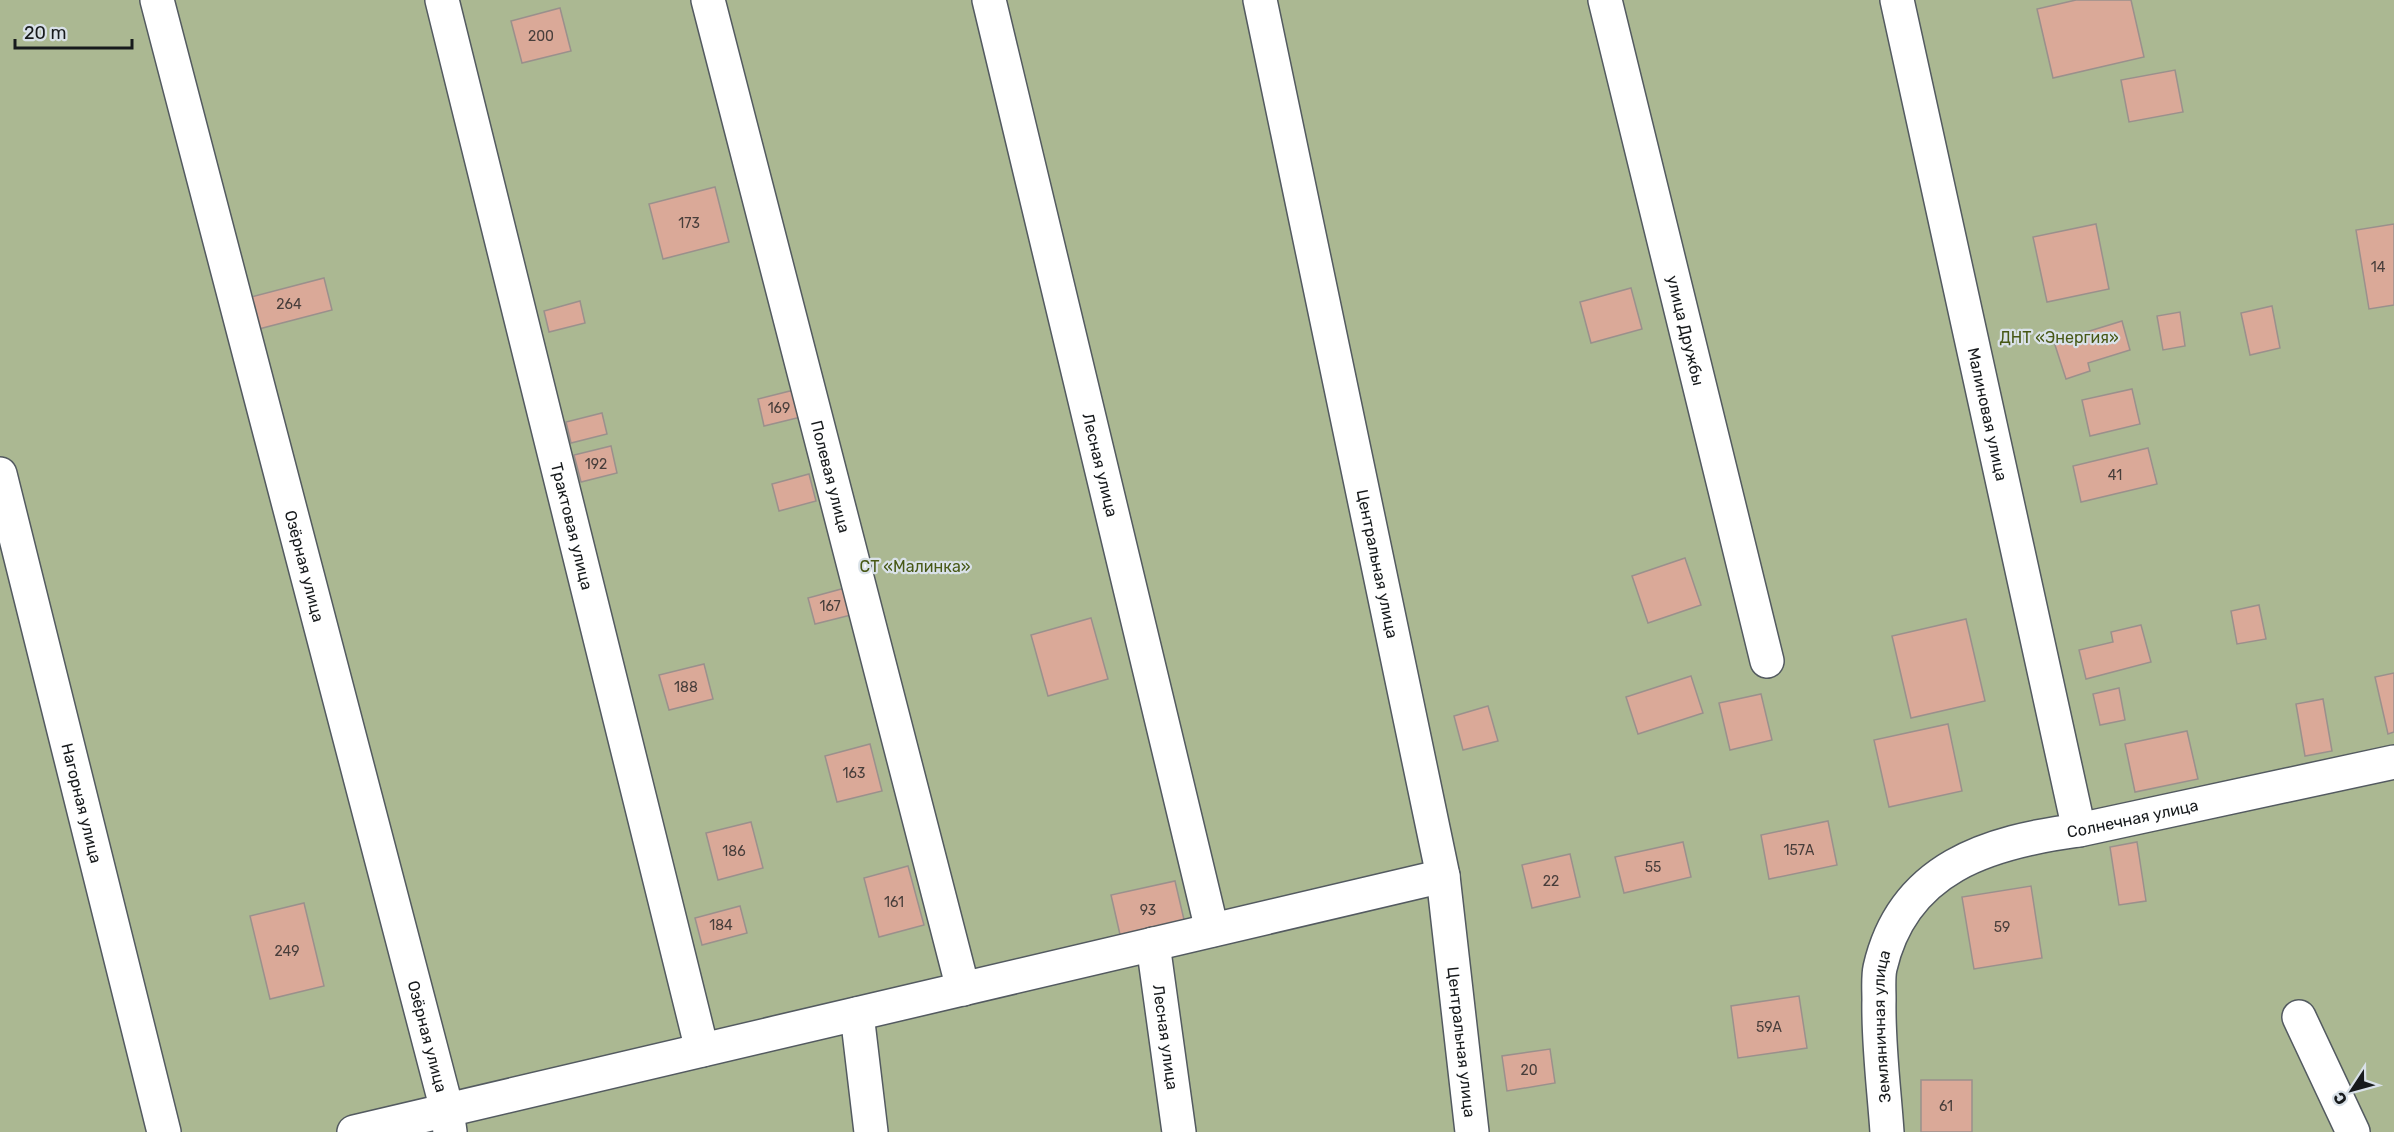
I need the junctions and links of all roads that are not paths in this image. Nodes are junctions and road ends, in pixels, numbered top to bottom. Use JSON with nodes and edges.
{"nodes":[{"id":1,"x":157,"y":0,"type":"edge"},
{"id":2,"x":442,"y":0,"type":"edge"},
{"id":3,"x":708,"y":0,"type":"edge"},
{"id":4,"x":989,"y":0,"type":"edge"},
{"id":5,"x":1260,"y":0,"type":"edge"},
{"id":6,"x":1605,"y":0,"type":"edge"},
{"id":7,"x":1897,"y":0,"type":"edge"},
{"id":8,"x":0,"y":474,"type":"edge"},
{"id":9,"x":1767,"y":662,"type":"dead end"},
{"id":10,"x":2394,"y":762,"type":"edge"},
{"id":11,"x":2079,"y":830,"type":"junction"},
{"id":12,"x":1443,"y":876,"type":"junction"},
{"id":13,"x":1897,"y":921,"type":"joint"},
{"id":14,"x":1212,"y":930,"type":"junction"},
{"id":15,"x":1153,"y":944,"type":"junction"},
{"id":16,"x":963,"y":989,"type":"junction"},
{"id":17,"x":857,"y":1014,"type":"junction"},
{"id":18,"x":2299,"y":1017,"type":"dead end"},
{"id":19,"x":702,"y":1050,"type":"junction"},
{"id":20,"x":448,"y":1121,"type":"edge"},
{"id":21,"x":164,"y":1132,"type":"edge"},
{"id":22,"x":354,"y":1132,"type":"edge"},
{"id":23,"x":871,"y":1132,"type":"edge"},
{"id":24,"x":1179,"y":1132,"type":"edge"},
{"id":25,"x":1472,"y":1132,"type":"edge"},
{"id":26,"x":1887,"y":1132,"type":"edge"},
{"id":27,"x":2353,"y":1132,"type":"edge"}],
"edges":[{"from":1,"to":20,"type":"street","name":"Озёрная улица"},
{"from":2,"to":19,"type":"street","name":"Трактовая улица"},
{"from":3,"to":16,"type":"street","name":"Полевая улица"},
{"from":4,"to":14,"type":"street","name":"Лесная улица"},
{"from":5,"to":12,"type":"street","name":"Центральная улица"},
{"from":6,"to":9,"type":"street","name":"улица Дружбы"},
{"from":7,"to":11,"type":"street","name":"Малиновая улица"},
{"from":8,"to":21,"type":"street","name":"Нагорная улица"},
{"from":10,"to":11,"type":"street","name":"Солнечная улица"},
{"from":11,"to":13,"type":"street","name":"Солнечная улица"},
{"from":12,"to":14,"type":"street"},
{"from":12,"to":25,"type":"street","name":"Центральная улица"},
{"from":13,"to":26,"type":"street","name":"Земляничная улица"},
{"from":14,"to":15,"type":"street"},
{"from":15,"to":16,"type":"street"},
{"from":15,"to":24,"type":"street","name":"Лесная улица"},
{"from":16,"to":17,"type":"street"},
{"from":17,"to":19,"type":"street"},
{"from":17,"to":23,"type":"street"},
{"from":18,"to":27,"type":"street"},
{"from":19,"to":20,"type":"street"},
{"from":20,"to":22,"type":"street"}]}
